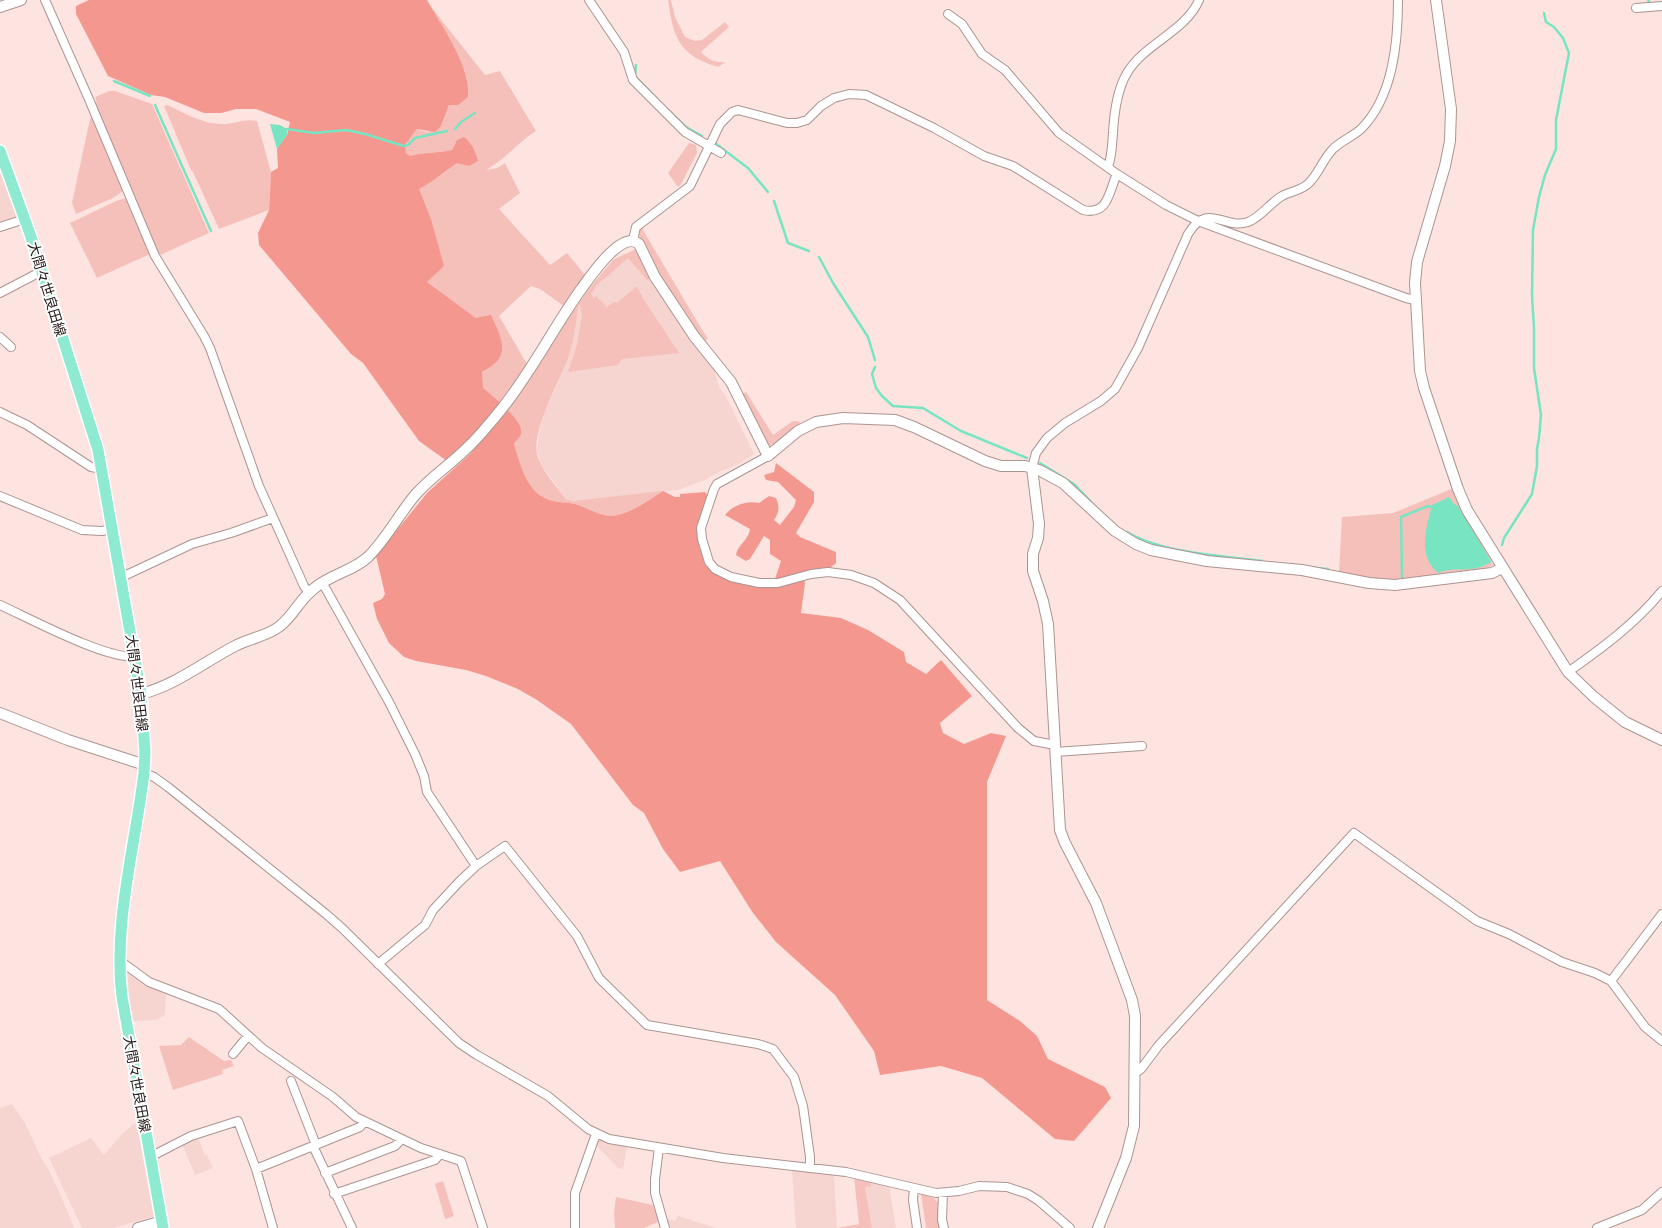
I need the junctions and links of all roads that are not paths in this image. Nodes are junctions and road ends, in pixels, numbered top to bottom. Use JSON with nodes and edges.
{"nodes":[{"id":1,"x":21,"y":0,"type":"edge"},
{"id":2,"x":45,"y":0,"type":"edge"},
{"id":3,"x":589,"y":0,"type":"edge"},
{"id":4,"x":1199,"y":0,"type":"edge"},
{"id":5,"x":1398,"y":0,"type":"edge"},
{"id":6,"x":1436,"y":0,"type":"edge"},
{"id":7,"x":1662,"y":6,"type":"edge"},
{"id":8,"x":0,"y":7,"type":"edge"},
{"id":9,"x":1636,"y":8,"type":"dead end"},
{"id":10,"x":948,"y":14,"type":"dead end"},
{"id":11,"x":710,"y":146,"type":"junction"},
{"id":12,"x":0,"y":151,"type":"edge"},
{"id":13,"x":721,"y":153,"type":"dead end"},
{"id":14,"x":1108,"y":167,"type":"junction"},
{"id":15,"x":1117,"y":174,"type":"junction"},
{"id":16,"x":25,"y":219,"type":"junction"},
{"id":17,"x":1198,"y":220,"type":"junction"},
{"id":18,"x":0,"y":227,"type":"edge"},
{"id":19,"x":632,"y":240,"type":"junction"},
{"id":20,"x":42,"y":271,"type":"junction"},
{"id":21,"x":0,"y":293,"type":"edge"},
{"id":22,"x":1415,"y":300,"type":"junction"},
{"id":23,"x":0,"y":337,"type":"edge"},
{"id":24,"x":11,"y":347,"type":"dead end"},
{"id":25,"x":0,"y":412,"type":"edge"},
{"id":26,"x":768,"y":456,"type":"junction"},
{"id":27,"x":1032,"y":468,"type":"junction"},
{"id":28,"x":102,"y":469,"type":"junction"},
{"id":29,"x":0,"y":496,"type":"edge"},
{"id":30,"x":273,"y":518,"type":"junction"},
{"id":31,"x":112,"y":529,"type":"junction"},
{"id":32,"x":1502,"y":568,"type":"junction"},
{"id":33,"x":122,"y":577,"type":"junction"},
{"id":34,"x":322,"y":582,"type":"junction"},
{"id":35,"x":1662,"y":591,"type":"edge"},
{"id":36,"x":309,"y":593,"type":"junction"},
{"id":37,"x":0,"y":605,"type":"edge"},
{"id":38,"x":135,"y":656,"type":"junction"},
{"id":39,"x":1568,"y":672,"type":"junction"},
{"id":40,"x":141,"y":694,"type":"junction"},
{"id":41,"x":0,"y":713,"type":"edge"},
{"id":42,"x":1662,"y":740,"type":"edge"},
{"id":43,"x":1142,"y":746,"type":"dead end"},
{"id":44,"x":1055,"y":749,"type":"junction"},
{"id":45,"x":144,"y":769,"type":"junction"},
{"id":46,"x":476,"y":866,"type":"junction"},
{"id":47,"x":1662,"y":914,"type":"edge"},
{"id":48,"x":119,"y":960,"type":"junction"},
{"id":49,"x":378,"y":964,"type":"junction"},
{"id":50,"x":1611,"y":981,"type":"junction"},
{"id":51,"x":248,"y":1036,"type":"junction"},
{"id":52,"x":1662,"y":1042,"type":"edge"},
{"id":53,"x":233,"y":1054,"type":"dead end"},
{"id":54,"x":1134,"y":1074,"type":"junction"},
{"id":55,"x":291,"y":1081,"type":"dead end"},
{"id":56,"x":364,"y":1122,"type":"junction"},
{"id":57,"x":596,"y":1134,"type":"junction"},
{"id":58,"x":401,"y":1140,"type":"junction"},
{"id":59,"x":314,"y":1145,"type":"junction"},
{"id":60,"x":659,"y":1148,"type":"junction"},
{"id":61,"x":440,"y":1154,"type":"junction"},
{"id":62,"x":150,"y":1157,"type":"junction"},
{"id":63,"x":256,"y":1168,"type":"junction"},
{"id":64,"x":810,"y":1168,"type":"junction"},
{"id":65,"x":325,"y":1172,"type":"junction"},
{"id":66,"x":914,"y":1188,"type":"junction"},
{"id":67,"x":1662,"y":1192,"type":"edge"},
{"id":68,"x":943,"y":1193,"type":"junction"},
{"id":69,"x":334,"y":1194,"type":"junction"},
{"id":70,"x":163,"y":1225,"type":"edge"},
{"id":71,"x":138,"y":1228,"type":"edge"},
{"id":72,"x":273,"y":1228,"type":"edge"},
{"id":73,"x":352,"y":1228,"type":"edge"},
{"id":74,"x":483,"y":1228,"type":"edge"},
{"id":75,"x":575,"y":1228,"type":"edge"},
{"id":76,"x":665,"y":1228,"type":"edge"},
{"id":77,"x":917,"y":1228,"type":"edge"},
{"id":78,"x":944,"y":1228,"type":"edge"},
{"id":79,"x":1070,"y":1228,"type":"edge"},
{"id":80,"x":1098,"y":1228,"type":"edge"},
{"id":81,"x":1597,"y":1228,"type":"edge"}],
"edges":[{"from":1,"to":8,"type":"street"},
{"from":2,"to":30,"type":"street"},
{"from":3,"to":11,"type":"street"},
{"from":4,"to":14,"type":"street"},
{"from":5,"to":17,"type":"street"},
{"from":6,"to":22,"type":"street"},
{"from":7,"to":9,"type":"street"},
{"from":10,"to":14,"type":"street"},
{"from":11,"to":13,"type":"street"},
{"from":11,"to":15,"type":"street"},
{"from":11,"to":19,"type":"street"},
{"from":12,"to":16,"type":"main road","name":"大間々世良田線"},
{"from":14,"to":15,"type":"street"},
{"from":15,"to":17,"type":"street"},
{"from":16,"to":18,"type":"street"},
{"from":16,"to":20,"type":"main road","name":"大間々世良田線"},
{"from":17,"to":22,"type":"street"},
{"from":17,"to":27,"type":"street"},
{"from":19,"to":26,"type":"street"},
{"from":19,"to":34,"type":"street"},
{"from":20,"to":21,"type":"street"},
{"from":20,"to":28,"type":"main road","name":"大間々世良田線"},
{"from":22,"to":32,"type":"street"},
{"from":23,"to":24,"type":"street"},
{"from":25,"to":28,"type":"street"},
{"from":26,"to":27,"type":"street"},
{"from":26,"to":44,"type":"street"},
{"from":27,"to":32,"type":"street"},
{"from":27,"to":44,"type":"street"},
{"from":28,"to":31,"type":"main road","name":"大間々世良田線"},
{"from":29,"to":31,"type":"street"},
{"from":30,"to":33,"type":"street"},
{"from":30,"to":36,"type":"street"},
{"from":31,"to":33,"type":"main road","name":"大間々世良田線"},
{"from":32,"to":39,"type":"street"},
{"from":33,"to":38,"type":"main road","name":"大間々世良田線"},
{"from":34,"to":36,"type":"street"},
{"from":34,"to":46,"type":"street"},
{"from":35,"to":39,"type":"street"},
{"from":36,"to":40,"type":"street"},
{"from":37,"to":38,"type":"street"},
{"from":38,"to":40,"type":"main road","name":"大間々世良田線"},
{"from":39,"to":42,"type":"street"},
{"from":40,"to":45,"type":"main road","name":"大間々世良田線"},
{"from":41,"to":45,"type":"street"},
{"from":43,"to":44,"type":"street"},
{"from":44,"to":54,"type":"street"},
{"from":45,"to":48,"type":"main road","name":"大間々世良田線"},
{"from":45,"to":49,"type":"street"},
{"from":46,"to":49,"type":"street"},
{"from":46,"to":64,"type":"street"},
{"from":47,"to":50,"type":"street"},
{"from":48,"to":51,"type":"street"},
{"from":48,"to":62,"type":"main road","name":"大間々世良田線"},
{"from":49,"to":57,"type":"street"},
{"from":50,"to":52,"type":"street"},
{"from":50,"to":54,"type":"street"},
{"from":51,"to":53,"type":"street"},
{"from":51,"to":56,"type":"street"},
{"from":54,"to":80,"type":"street"},
{"from":55,"to":59,"type":"street"},
{"from":56,"to":58,"type":"street"},
{"from":56,"to":59,"type":"street"},
{"from":57,"to":60,"type":"street"},
{"from":57,"to":75,"type":"street"},
{"from":58,"to":61,"type":"street"},
{"from":58,"to":65,"type":"street"},
{"from":59,"to":63,"type":"street"},
{"from":59,"to":65,"type":"street"},
{"from":60,"to":64,"type":"street"},
{"from":60,"to":76,"type":"street"},
{"from":61,"to":69,"type":"street"},
{"from":61,"to":74,"type":"street"},
{"from":62,"to":63,"type":"street"},
{"from":62,"to":70,"type":"main road","name":"大間々世良田線"},
{"from":63,"to":72,"type":"street"},
{"from":64,"to":66,"type":"street"},
{"from":65,"to":69,"type":"street"},
{"from":66,"to":68,"type":"street"},
{"from":66,"to":77,"type":"street"},
{"from":67,"to":81,"type":"street"},
{"from":68,"to":78,"type":"street"},
{"from":68,"to":79,"type":"street"},
{"from":69,"to":73,"type":"street"},
{"from":70,"to":71,"type":"street"}]}
